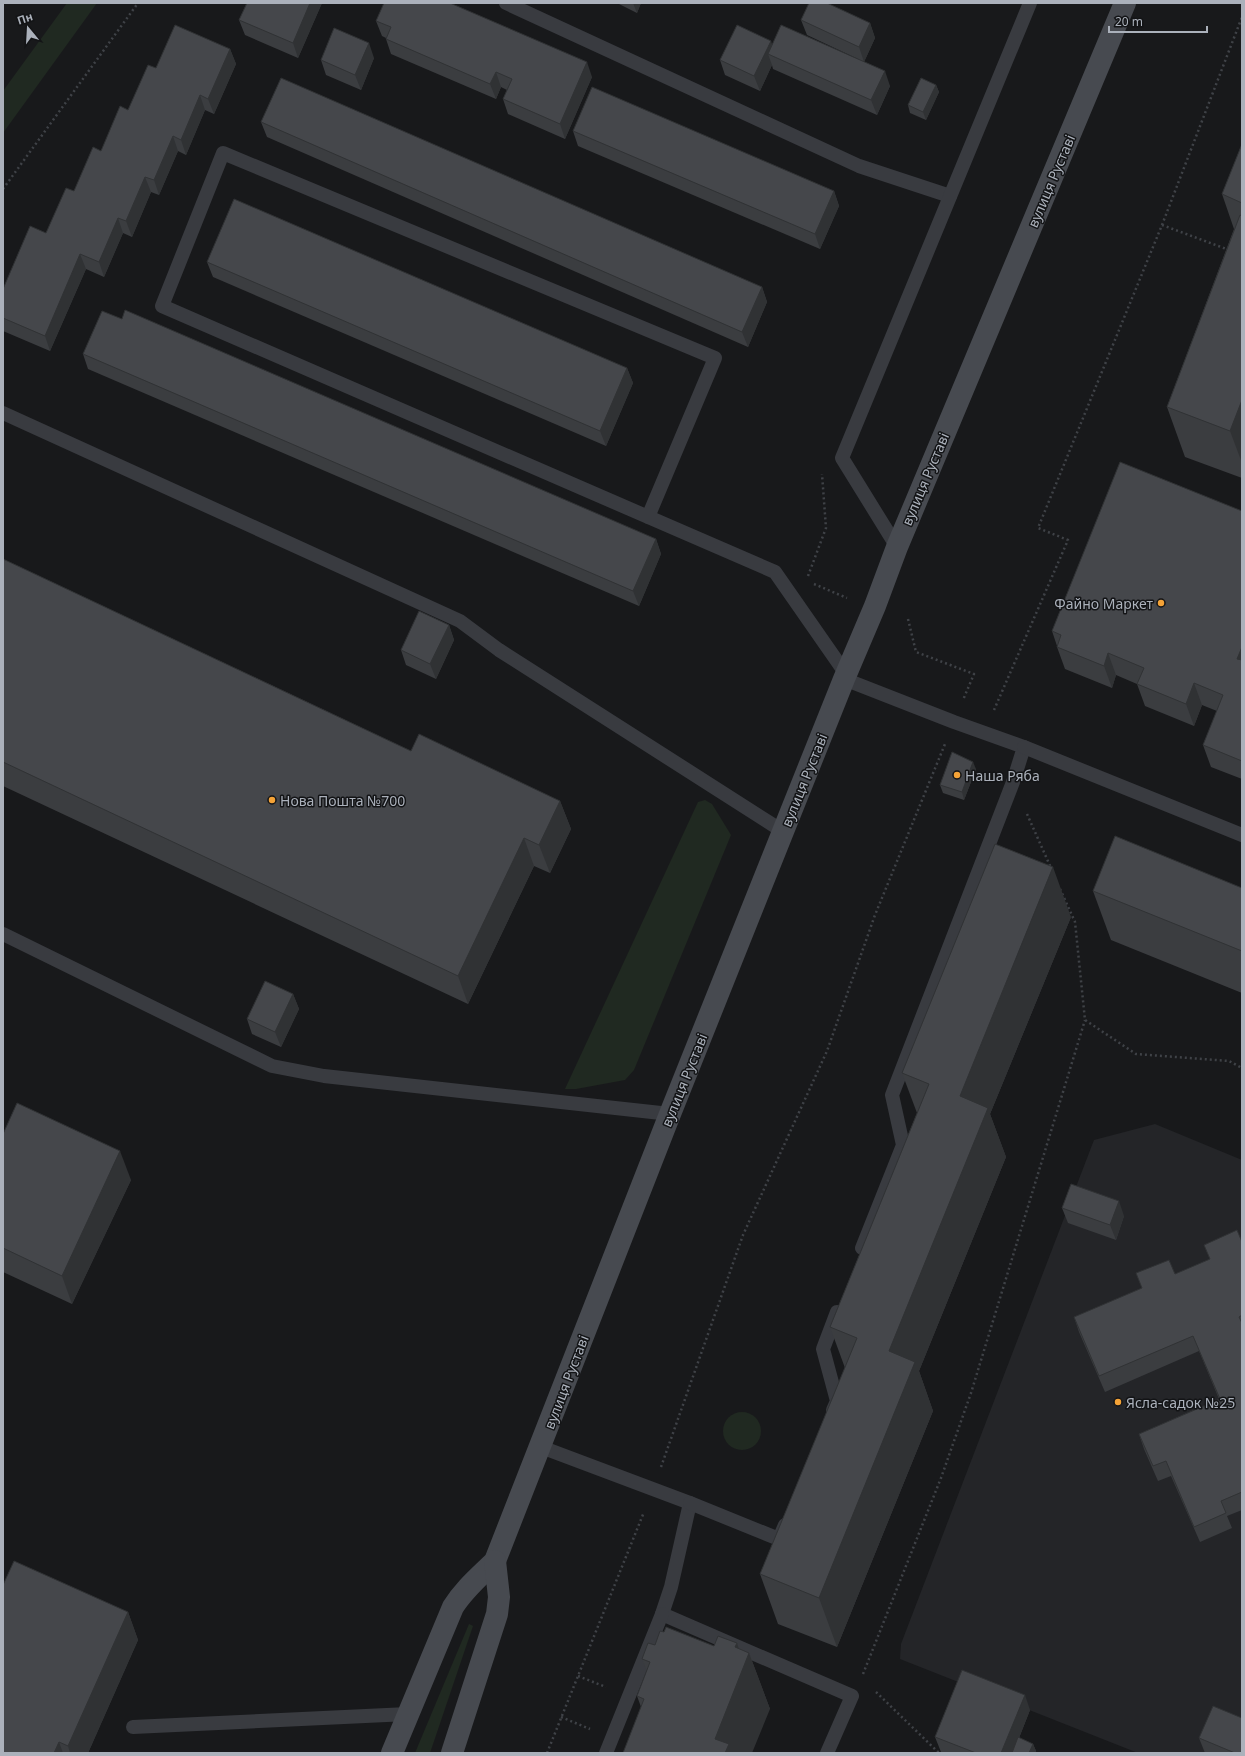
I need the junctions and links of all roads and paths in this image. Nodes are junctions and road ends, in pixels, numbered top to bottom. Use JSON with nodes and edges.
{"nodes":[{"id":1,"x":138,"y":3,"type":"edge"},
{"id":2,"x":506,"y":3,"type":"edge"},
{"id":3,"x":1030,"y":3,"type":"edge"},
{"id":4,"x":1125,"y":3,"type":"edge"},
{"id":5,"x":1242,"y":17,"type":"edge"},
{"id":6,"x":3,"y":189,"type":"edge"},
{"id":7,"x":950,"y":196,"type":"junction"},
{"id":8,"x":1162,"y":225,"type":"junction"},
{"id":9,"x":1235,"y":252,"type":"edge"},
{"id":10,"x":3,"y":413,"type":"edge"},
{"id":11,"x":648,"y":517,"type":"junction"},
{"id":12,"x":897,"y":547,"type":"junction"},
{"id":13,"x":813,"y":584,"type":"dead end"},
{"id":14,"x":849,"y":599,"type":"dead end"},
{"id":15,"x":908,"y":619,"type":"dead end"},
{"id":16,"x":845,"y":677,"type":"junction"},
{"id":17,"x":954,"y":722,"type":"junction"},
{"id":18,"x":1024,"y":747,"type":"junction"},
{"id":19,"x":1013,"y":782,"type":"junction"},
{"id":20,"x":784,"y":832,"type":"junction"},
{"id":21,"x":1242,"y":835,"type":"edge"},
{"id":22,"x":1053,"y":873,"type":"dead end"},
{"id":23,"x":1059,"y":887,"type":"dead end"},
{"id":24,"x":3,"y":934,"type":"edge"},
{"id":25,"x":1085,"y":1020,"type":"junction"},
{"id":26,"x":1242,"y":1068,"type":"edge"},
{"id":27,"x":670,"y":1114,"type":"junction"},
{"id":28,"x":857,"y":1261,"type":"edge"},
{"id":29,"x":843,"y":1298,"type":"edge"},
{"id":30,"x":828,"y":1423,"type":"edge"},
{"id":31,"x":541,"y":1447,"type":"junction"},
{"id":32,"x":653,"y":1490,"type":"junction"},
{"id":33,"x":690,"y":1503,"type":"junction"},
{"id":34,"x":791,"y":1510,"type":"edge"},
{"id":35,"x":496,"y":1561,"type":"junction"},
{"id":36,"x":662,"y":1614,"type":"junction"},
{"id":37,"x":578,"y":1676,"type":"junction"},
{"id":38,"x":861,"y":1679,"type":"junction"},
{"id":39,"x":629,"y":1696,"type":"junction"},
{"id":40,"x":852,"y":1696,"type":"junction"},
{"id":41,"x":408,"y":1714,"type":"junction"},
{"id":42,"x":561,"y":1717,"type":"junction"},
{"id":43,"x":133,"y":1727,"type":"dead end"},
{"id":44,"x":612,"y":1737,"type":"junction"},
{"id":45,"x":392,"y":1753,"type":"edge"},
{"id":46,"x":452,"y":1753,"type":"edge"},
{"id":47,"x":547,"y":1753,"type":"edge"},
{"id":48,"x":606,"y":1753,"type":"edge"},
{"id":49,"x":827,"y":1753,"type":"edge"},
{"id":50,"x":939,"y":1753,"type":"edge"}],
"edges":[{"from":1,"to":6,"type":"path"},
{"from":2,"to":7,"type":"lane"},
{"from":3,"to":7,"type":"lane"},
{"from":4,"to":12,"type":"main road","name":"вулиця Руставі"},
{"from":5,"to":8,"type":"path"},
{"from":7,"to":12,"type":"lane"},
{"from":8,"to":9,"type":"path"},
{"from":8,"to":17,"type":"path"},
{"from":10,"to":20,"type":"lane"},
{"from":11,"to":11,"type":"lane"},
{"from":11,"to":16,"type":"lane"},
{"from":12,"to":16,"type":"main road","name":"вулиця Руставі"},
{"from":13,"to":14,"type":"path"},
{"from":15,"to":17,"type":"path"},
{"from":16,"to":17,"type":"lane"},
{"from":16,"to":20,"type":"main road","name":"вулиця Руставі"},
{"from":17,"to":18,"type":"lane"},
{"from":17,"to":32,"type":"path"},
{"from":18,"to":19,"type":"lane"},
{"from":18,"to":21,"type":"lane"},
{"from":19,"to":22,"type":"path"},
{"from":19,"to":28,"type":"lane"},
{"from":20,"to":27,"type":"main road","name":"вулиця Руставі"},
{"from":23,"to":25,"type":"path"},
{"from":24,"to":27,"type":"lane"},
{"from":25,"to":26,"type":"path"},
{"from":25,"to":38,"type":"path"},
{"from":27,"to":31,"type":"main road","name":"вулиця Руставі"},
{"from":29,"to":30,"type":"lane"},
{"from":31,"to":32,"type":"lane"},
{"from":31,"to":35,"type":"main road","name":"вулиця Руставі"},
{"from":32,"to":33,"type":"lane"},
{"from":32,"to":37,"type":"path"},
{"from":33,"to":34,"type":"lane"},
{"from":33,"to":36,"type":"lane"},
{"from":35,"to":41,"type":"main road"},
{"from":35,"to":46,"type":"main road"},
{"from":36,"to":39,"type":"lane"},
{"from":36,"to":40,"type":"lane"},
{"from":37,"to":39,"type":"path"},
{"from":37,"to":42,"type":"path"},
{"from":38,"to":40,"type":"path"},
{"from":38,"to":50,"type":"path"},
{"from":39,"to":44,"type":"lane"},
{"from":40,"to":49,"type":"lane"},
{"from":41,"to":43,"type":"lane"},
{"from":41,"to":45,"type":"main road"},
{"from":42,"to":44,"type":"path"},
{"from":42,"to":47,"type":"path"},
{"from":44,"to":48,"type":"lane"}]}
